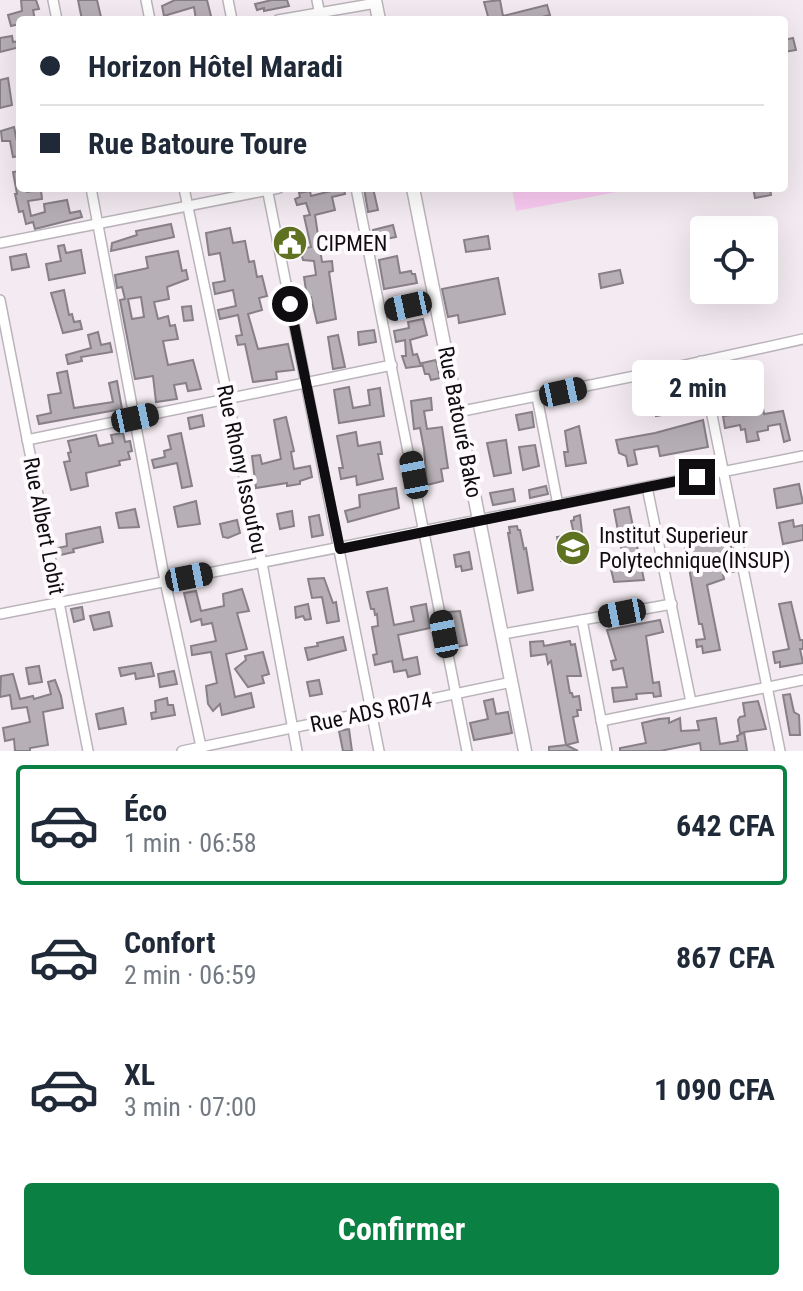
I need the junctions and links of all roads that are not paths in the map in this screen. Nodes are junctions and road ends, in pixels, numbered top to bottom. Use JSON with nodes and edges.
{"nodes":[{"id":1,"x":376,"y":1,"type":"edge"},
{"id":2,"x":324,"y":16,"type":"edge"},
{"id":3,"x":92,"y":192,"type":"edge"},
{"id":4,"x":185,"y":192,"type":"edge"},
{"id":5,"x":253,"y":192,"type":"edge"},
{"id":6,"x":268,"y":192,"type":"edge"},
{"id":7,"x":357,"y":192,"type":"edge"},
{"id":8,"x":414,"y":192,"type":"edge"},
{"id":9,"x":188,"y":206,"type":"junction"},
{"id":10,"x":97,"y":223,"type":"junction"},
{"id":11,"x":0,"y":243,"type":"edge"},
{"id":12,"x":0,"y":300,"type":"edge"},
{"id":13,"x":436,"y":300,"type":"junction"},
{"id":14,"x":381,"y":312,"type":"junction"},
{"id":15,"x":803,"y":339,"type":"edge"},
{"id":16,"x":701,"y":361,"type":"junction"},
{"id":17,"x":392,"y":365,"type":"junction"},
{"id":18,"x":306,"y":383,"type":"junction"},
{"id":19,"x":537,"y":397,"type":"junction"},
{"id":20,"x":226,"y":399,"type":"junction"},
{"id":21,"x":458,"y":412,"type":"junction"},
{"id":22,"x":135,"y":418,"type":"junction"},
{"id":23,"x":27,"y":440,"type":"junction"},
{"id":24,"x":803,"y":458,"type":"edge"},
{"id":25,"x":723,"y":472,"type":"junction"},
{"id":26,"x":647,"y":487,"type":"junction"},
{"id":27,"x":558,"y":505,"type":"junction"},
{"id":28,"x":480,"y":520,"type":"junction"},
{"id":29,"x":424,"y":532,"type":"junction"},
{"id":30,"x":340,"y":549,"type":"junction"},
{"id":31,"x":262,"y":563,"type":"junction"},
{"id":32,"x":165,"y":581,"type":"junction"},
{"id":33,"x":60,"y":603,"type":"junction"},
{"id":34,"x":672,"y":604,"type":"junction"},
{"id":35,"x":0,"y":614,"type":"edge"},
{"id":36,"x":582,"y":620,"type":"junction"},
{"id":37,"x":503,"y":634,"type":"junction"},
{"id":38,"x":803,"y":680,"type":"edge"},
{"id":39,"x":512,"y":682,"type":"junction"},
{"id":40,"x":767,"y":688,"type":"junction"},
{"id":41,"x":456,"y":694,"type":"junction"},
{"id":42,"x":691,"y":702,"type":"junction"},
{"id":43,"x":371,"y":712,"type":"junction"},
{"id":44,"x":601,"y":721,"type":"junction"},
{"id":45,"x":293,"y":729,"type":"junction"},
{"id":46,"x":202,"y":749,"type":"edge"},
{"id":47,"x":88,"y":751,"type":"edge"},
{"id":48,"x":182,"y":751,"type":"edge"},
{"id":49,"x":297,"y":751,"type":"edge"},
{"id":50,"x":379,"y":751,"type":"edge"},
{"id":51,"x":467,"y":751,"type":"edge"},
{"id":52,"x":525,"y":751,"type":"edge"},
{"id":53,"x":607,"y":751,"type":"edge"},
{"id":54,"x":780,"y":751,"type":"edge"}],
"edges":[{"from":1,"to":2,"type":"street"},
{"from":3,"to":10,"type":"street"},
{"from":4,"to":9,"type":"street","name":"Rue Rhony Issoufou"},
{"from":5,"to":9,"type":"street"},
{"from":6,"to":18,"type":"street"},
{"from":7,"to":14,"type":"street"},
{"from":8,"to":13,"type":"main road","name":"Rue Batouré Bako"},
{"from":9,"to":10,"type":"street"},
{"from":9,"to":20,"type":"street","name":"Rue Rhony Issoufou"},
{"from":10,"to":11,"type":"street"},
{"from":10,"to":22,"type":"street"},
{"from":12,"to":23,"type":"street","name":"Rue Albert Lobit"},
{"from":13,"to":14,"type":"street"},
{"from":13,"to":21,"type":"main road","name":"Rue Batouré Bako"},
{"from":14,"to":17,"type":"street"},
{"from":15,"to":16,"type":"street"},
{"from":16,"to":19,"type":"street"},
{"from":16,"to":25,"type":"street"},
{"from":17,"to":18,"type":"street"},
{"from":17,"to":29,"type":"street"},
{"from":18,"to":20,"type":"street"},
{"from":18,"to":30,"type":"street"},
{"from":19,"to":21,"type":"street"},
{"from":19,"to":27,"type":"street"},
{"from":20,"to":22,"type":"street"},
{"from":20,"to":31,"type":"street","name":"Rue Rhony Issoufou"},
{"from":21,"to":28,"type":"main road","name":"Rue Batouré Bako"},
{"from":22,"to":23,"type":"street"},
{"from":22,"to":32,"type":"street"},
{"from":23,"to":33,"type":"street","name":"Rue Albert Lobit"},
{"from":24,"to":25,"type":"street"},
{"from":25,"to":26,"type":"street"},
{"from":25,"to":40,"type":"street"},
{"from":26,"to":27,"type":"street"},
{"from":26,"to":34,"type":"street"},
{"from":27,"to":28,"type":"street"},
{"from":28,"to":29,"type":"street"},
{"from":28,"to":37,"type":"main road","name":"Rue Batouré Bako"},
{"from":29,"to":30,"type":"street"},
{"from":29,"to":41,"type":"street"},
{"from":30,"to":31,"type":"street"},
{"from":30,"to":43,"type":"street"},
{"from":31,"to":32,"type":"street"},
{"from":31,"to":45,"type":"street","name":"Rue Rhony Issoufou"},
{"from":32,"to":33,"type":"street"},
{"from":32,"to":46,"type":"street"},
{"from":33,"to":35,"type":"street"},
{"from":33,"to":47,"type":"street","name":"Rue Albert Lobit"},
{"from":34,"to":36,"type":"street"},
{"from":34,"to":42,"type":"street"},
{"from":36,"to":37,"type":"street"},
{"from":36,"to":44,"type":"street"},
{"from":37,"to":39,"type":"main road","name":"Rue Batouré Bako"},
{"from":38,"to":40,"type":"street"},
{"from":39,"to":41,"type":"street","name":"Rue ADS R074"},
{"from":39,"to":52,"type":"main road","name":"Rue Batouré Bako"},
{"from":40,"to":42,"type":"street"},
{"from":40,"to":54,"type":"street"},
{"from":41,"to":43,"type":"street","name":"Rue ADS R074"},
{"from":41,"to":51,"type":"street"},
{"from":42,"to":44,"type":"street"},
{"from":43,"to":45,"type":"street","name":"Rue ADS R074"},
{"from":43,"to":50,"type":"street"},
{"from":44,"to":53,"type":"street"},
{"from":45,"to":46,"type":"street","name":"Rue ADS R074"},
{"from":45,"to":49,"type":"street","name":"Rue Rhony Issoufou"},
{"from":46,"to":48,"type":"street","name":"Rue ADS R074"}]}
